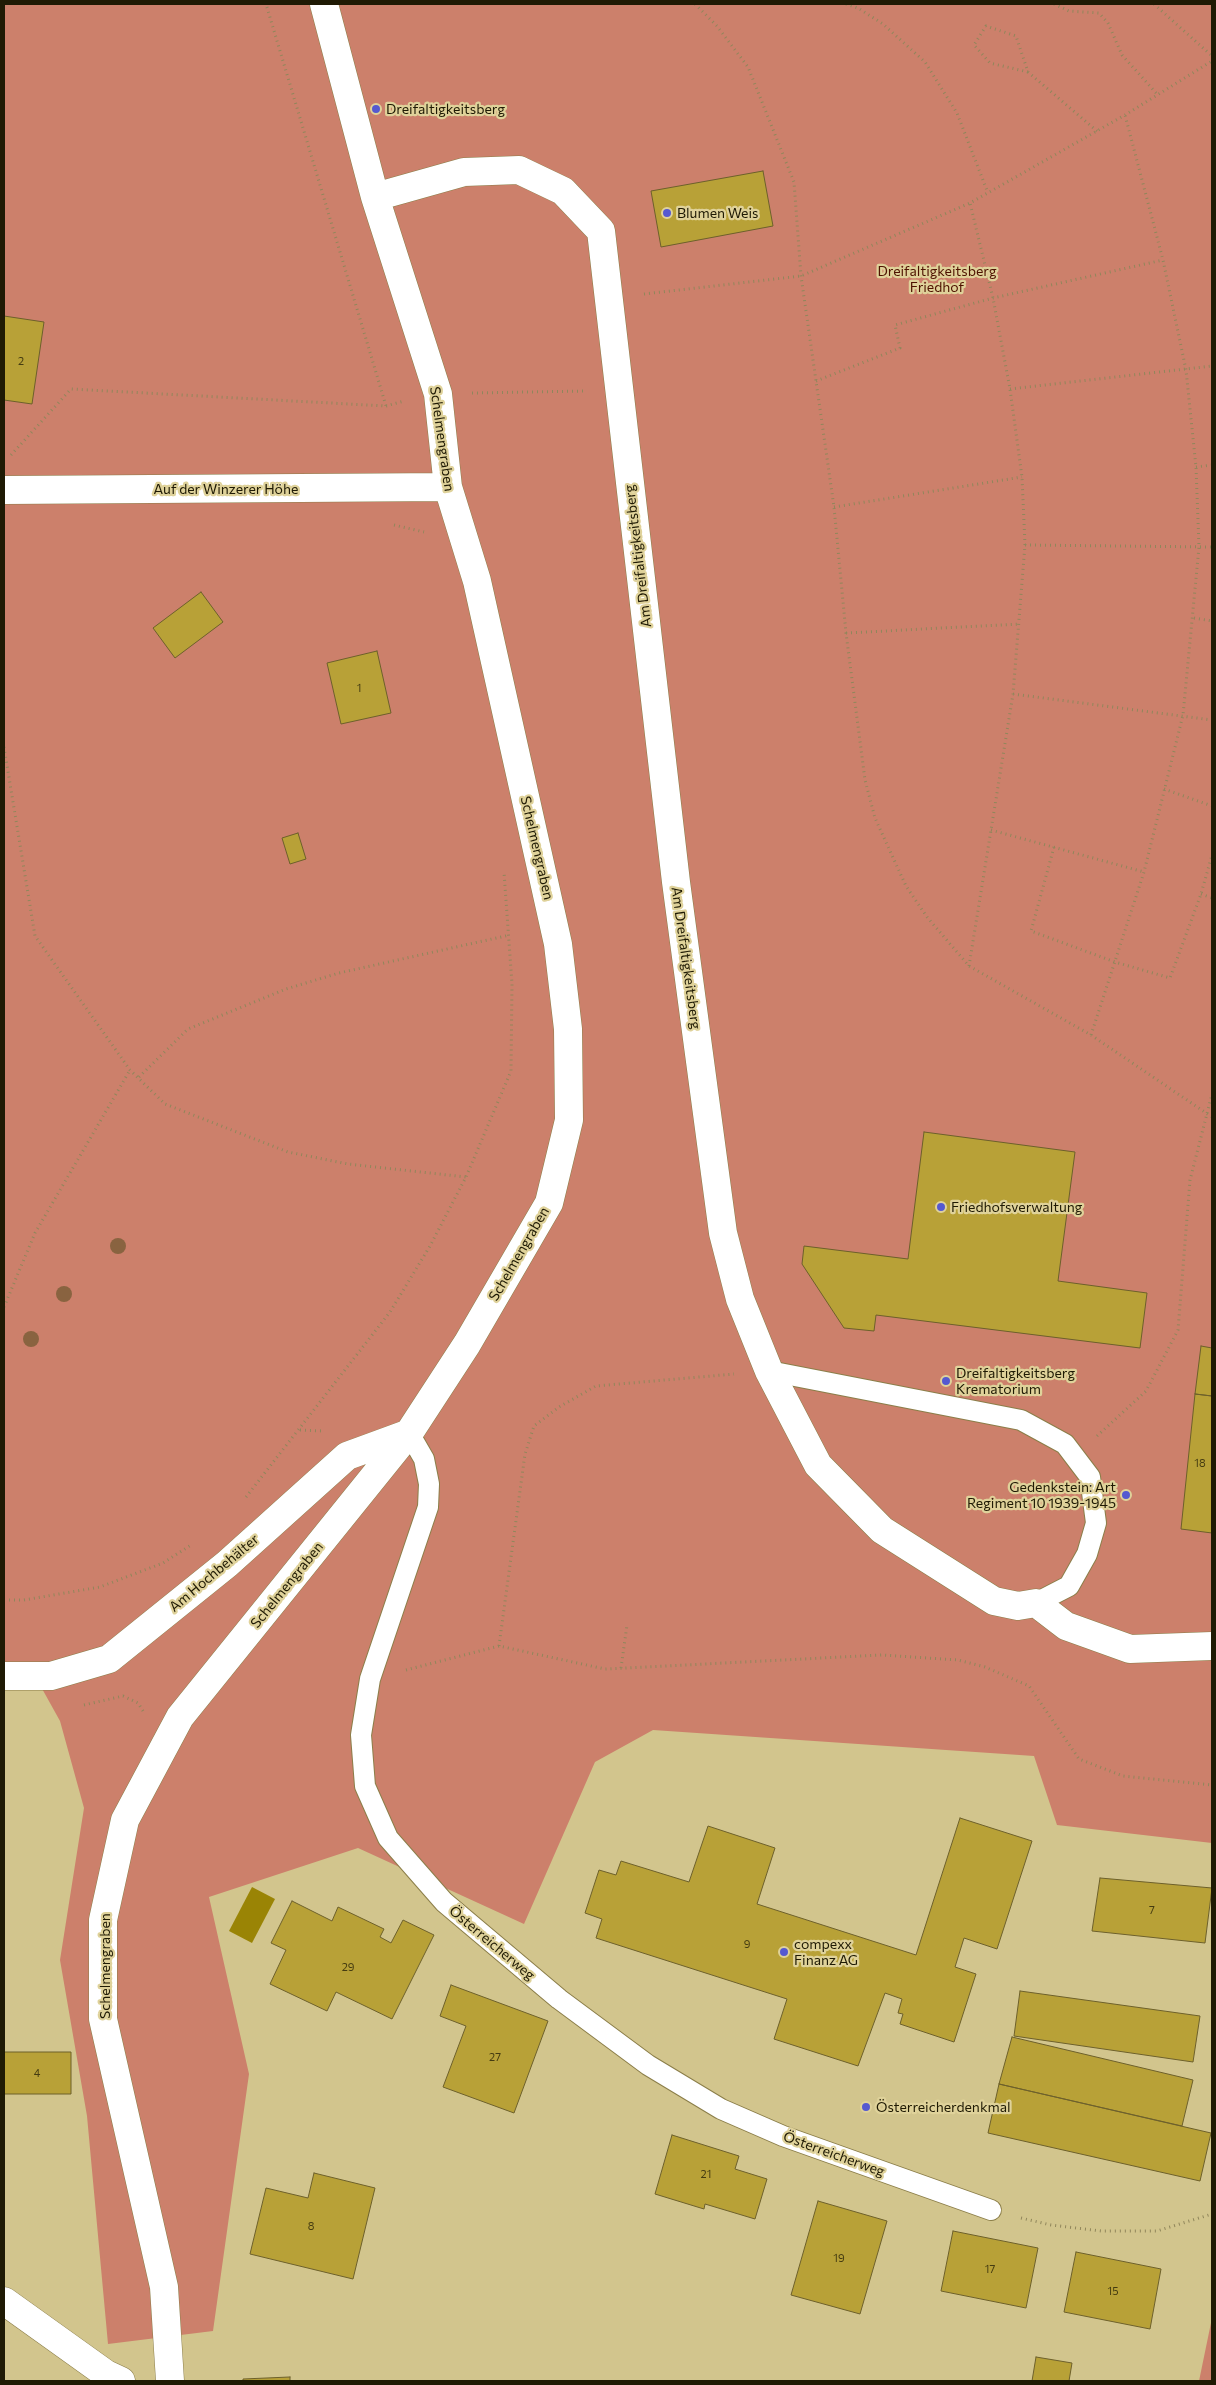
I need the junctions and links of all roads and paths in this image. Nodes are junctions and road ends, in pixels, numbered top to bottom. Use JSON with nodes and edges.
{"nodes":[{"id":1,"x":266,"y":4,"type":"edge"},
{"id":2,"x":324,"y":4,"type":"edge"},
{"id":3,"x":695,"y":4,"type":"edge"},
{"id":4,"x":846,"y":4,"type":"edge"},
{"id":5,"x":1054,"y":4,"type":"edge"},
{"id":6,"x":1154,"y":4,"type":"edge"},
{"id":7,"x":1212,"y":56,"type":"edge"},
{"id":8,"x":1212,"y":61,"type":"edge"},
{"id":9,"x":1028,"y":72,"type":"junction"},
{"id":10,"x":1158,"y":95,"type":"junction"},
{"id":11,"x":1125,"y":115,"type":"junction"},
{"id":12,"x":1097,"y":131,"type":"junction"},
{"id":13,"x":988,"y":193,"type":"junction"},
{"id":14,"x":375,"y":197,"type":"junction"},
{"id":15,"x":970,"y":203,"type":"junction"},
{"id":16,"x":1163,"y":260,"type":"junction"},
{"id":17,"x":801,"y":276,"type":"junction"},
{"id":18,"x":609,"y":297,"type":"junction"},
{"id":19,"x":994,"y":298,"type":"junction"},
{"id":20,"x":1212,"y":366,"type":"edge"},
{"id":21,"x":1186,"y":370,"type":"junction"},
{"id":22,"x":816,"y":381,"type":"junction"},
{"id":23,"x":1010,"y":389,"type":"junction"},
{"id":24,"x":619,"y":391,"type":"junction"},
{"id":25,"x":438,"y":394,"type":"junction"},
{"id":26,"x":10,"y":455,"type":"dead end"},
{"id":27,"x":1212,"y":465,"type":"edge"},
{"id":28,"x":1196,"y":467,"type":"junction"},
{"id":29,"x":1022,"y":478,"type":"junction"},
{"id":30,"x":448,"y":487,"type":"junction"},
{"id":31,"x":4,"y":490,"type":"edge"},
{"id":32,"x":834,"y":507,"type":"junction"},
{"id":33,"x":1025,"y":545,"type":"junction"},
{"id":34,"x":1199,"y":546,"type":"junction"},
{"id":35,"x":1212,"y":547,"type":"edge"},
{"id":36,"x":1194,"y":618,"type":"junction"},
{"id":37,"x":1212,"y":621,"type":"edge"},
{"id":38,"x":1020,"y":624,"type":"junction"},
{"id":39,"x":846,"y":633,"type":"junction"},
{"id":40,"x":1013,"y":694,"type":"junction"},
{"id":41,"x":1183,"y":715,"type":"junction"},
{"id":42,"x":1212,"y":720,"type":"edge"},
{"id":43,"x":4,"y":747,"type":"edge"},
{"id":44,"x":1164,"y":789,"type":"junction"},
{"id":45,"x":1212,"y":806,"type":"edge"},
{"id":46,"x":991,"y":830,"type":"junction"},
{"id":47,"x":1054,"y":847,"type":"junction"},
{"id":48,"x":1212,"y":855,"type":"edge"},
{"id":49,"x":503,"y":868,"type":"dead end"},
{"id":50,"x":1144,"y":872,"type":"junction"},
{"id":51,"x":1201,"y":894,"type":"junction"},
{"id":52,"x":1212,"y":898,"type":"edge"},
{"id":53,"x":510,"y":935,"type":"junction"},
{"id":54,"x":1115,"y":962,"type":"junction"},
{"id":55,"x":969,"y":966,"type":"junction"},
{"id":56,"x":1091,"y":1035,"type":"junction"},
{"id":57,"x":130,"y":1070,"type":"junction"},
{"id":58,"x":139,"y":1077,"type":"junction"},
{"id":59,"x":1212,"y":1094,"type":"edge"},
{"id":60,"x":1206,"y":1113,"type":"junction"},
{"id":61,"x":1212,"y":1117,"type":"edge"},
{"id":62,"x":466,"y":1177,"type":"junction"},
{"id":63,"x":4,"y":1307,"type":"edge"},
{"id":64,"x":769,"y":1371,"type":"junction"},
{"id":65,"x":409,"y":1433,"type":"junction"},
{"id":66,"x":1075,"y":1456,"type":"junction"},
{"id":67,"x":241,"y":1503,"type":"dead end"},
{"id":68,"x":194,"y":1544,"type":"dead end"},
{"id":69,"x":4,"y":1600,"type":"edge"},
{"id":70,"x":1036,"y":1603,"type":"junction"},
{"id":71,"x":627,"y":1625,"type":"dead end"},
{"id":72,"x":499,"y":1646,"type":"junction"},
{"id":73,"x":1212,"y":1646,"type":"edge"},
{"id":74,"x":621,"y":1668,"type":"junction"},
{"id":75,"x":4,"y":1676,"type":"edge"},
{"id":76,"x":51,"y":1676,"type":"junction"},
{"id":77,"x":370,"y":1679,"type":"junction"},
{"id":78,"x":147,"y":1719,"type":"dead end"},
{"id":79,"x":1212,"y":1785,"type":"edge"},
{"id":80,"x":992,"y":2210,"type":"joint"},
{"id":81,"x":1212,"y":2214,"type":"edge"},
{"id":82,"x":4,"y":2301,"type":"edge"},
{"id":83,"x":121,"y":2381,"type":"edge"},
{"id":84,"x":170,"y":2381,"type":"edge"}],
"edges":[{"from":1,"to":26,"type":"path"},
{"from":2,"to":14,"type":"street","name":"Schelmengraben"},
{"from":3,"to":17,"type":"path"},
{"from":4,"to":13,"type":"path"},
{"from":5,"to":10,"type":"path"},
{"from":6,"to":7,"type":"path"},
{"from":8,"to":10,"type":"path"},
{"from":9,"to":9,"type":"path"},
{"from":9,"to":12,"type":"path"},
{"from":10,"to":11,"type":"path"},
{"from":11,"to":12,"type":"path"},
{"from":11,"to":16,"type":"path"},
{"from":12,"to":13,"type":"path"},
{"from":13,"to":15,"type":"path"},
{"from":14,"to":18,"type":"street","name":"Am Dreifaltigkeitsberg"},
{"from":14,"to":25,"type":"street","name":"Schelmengraben"},
{"from":15,"to":17,"type":"path"},
{"from":15,"to":19,"type":"path"},
{"from":16,"to":19,"type":"path"},
{"from":16,"to":21,"type":"path"},
{"from":17,"to":18,"type":"path"},
{"from":17,"to":22,"type":"path"},
{"from":18,"to":24,"type":"street","name":"Am Dreifaltigkeitsberg"},
{"from":19,"to":22,"type":"path"},
{"from":19,"to":23,"type":"path"},
{"from":20,"to":21,"type":"path"},
{"from":21,"to":23,"type":"path"},
{"from":21,"to":28,"type":"path"},
{"from":22,"to":32,"type":"path"},
{"from":23,"to":29,"type":"path"},
{"from":24,"to":25,"type":"path"},
{"from":24,"to":64,"type":"street","name":"Am Dreifaltigkeitsberg"},
{"from":25,"to":30,"type":"street","name":"Schelmengraben"},
{"from":27,"to":28,"type":"path"},
{"from":28,"to":34,"type":"path"},
{"from":29,"to":32,"type":"path"},
{"from":29,"to":33,"type":"path"},
{"from":30,"to":31,"type":"street","name":"Auf der Winzerer Höhe"},
{"from":30,"to":65,"type":"street","name":"Schelmengraben"},
{"from":32,"to":39,"type":"path"},
{"from":33,"to":34,"type":"path"},
{"from":33,"to":38,"type":"path"},
{"from":34,"to":35,"type":"path"},
{"from":34,"to":36,"type":"path"},
{"from":36,"to":37,"type":"path"},
{"from":36,"to":41,"type":"path"},
{"from":38,"to":39,"type":"path"},
{"from":38,"to":40,"type":"path"},
{"from":39,"to":55,"type":"path"},
{"from":40,"to":41,"type":"path"},
{"from":40,"to":46,"type":"path"},
{"from":41,"to":42,"type":"path"},
{"from":41,"to":44,"type":"path"},
{"from":43,"to":57,"type":"path"},
{"from":44,"to":45,"type":"path"},
{"from":44,"to":50,"type":"path"},
{"from":46,"to":47,"type":"path"},
{"from":46,"to":55,"type":"path"},
{"from":47,"to":50,"type":"path"},
{"from":47,"to":54,"type":"path"},
{"from":48,"to":51,"type":"path"},
{"from":49,"to":53,"type":"path"},
{"from":50,"to":54,"type":"path"},
{"from":51,"to":52,"type":"path"},
{"from":51,"to":54,"type":"path"},
{"from":53,"to":58,"type":"path"},
{"from":53,"to":62,"type":"path"},
{"from":54,"to":56,"type":"path"},
{"from":55,"to":56,"type":"path"},
{"from":56,"to":60,"type":"path"},
{"from":57,"to":58,"type":"path"},
{"from":57,"to":63,"type":"path"},
{"from":58,"to":62,"type":"path"},
{"from":59,"to":60,"type":"path"},
{"from":60,"to":61,"type":"path"},
{"from":60,"to":66,"type":"path"},
{"from":62,"to":67,"type":"path"},
{"from":64,"to":66,"type":"lane"},
{"from":64,"to":70,"type":"street","name":"Am Dreifaltigkeitsberg"},
{"from":64,"to":72,"type":"path"},
{"from":65,"to":76,"type":"street","name":"Am Hochbehälter"},
{"from":65,"to":77,"type":"lane","name":"Österreicherweg"},
{"from":65,"to":84,"type":"street","name":"Schelmengraben"},
{"from":66,"to":70,"type":"lane"},
{"from":68,"to":69,"type":"path"},
{"from":70,"to":73,"type":"street"},
{"from":71,"to":74,"type":"path"},
{"from":72,"to":74,"type":"path"},
{"from":72,"to":77,"type":"path"},
{"from":74,"to":79,"type":"path"},
{"from":75,"to":76,"type":"street","name":"Am Hochbehälter"},
{"from":76,"to":78,"type":"path"},
{"from":77,"to":80,"type":"lane","name":"Österreicherweg"},
{"from":80,"to":81,"type":"path"},
{"from":82,"to":83,"type":"street"}]}
